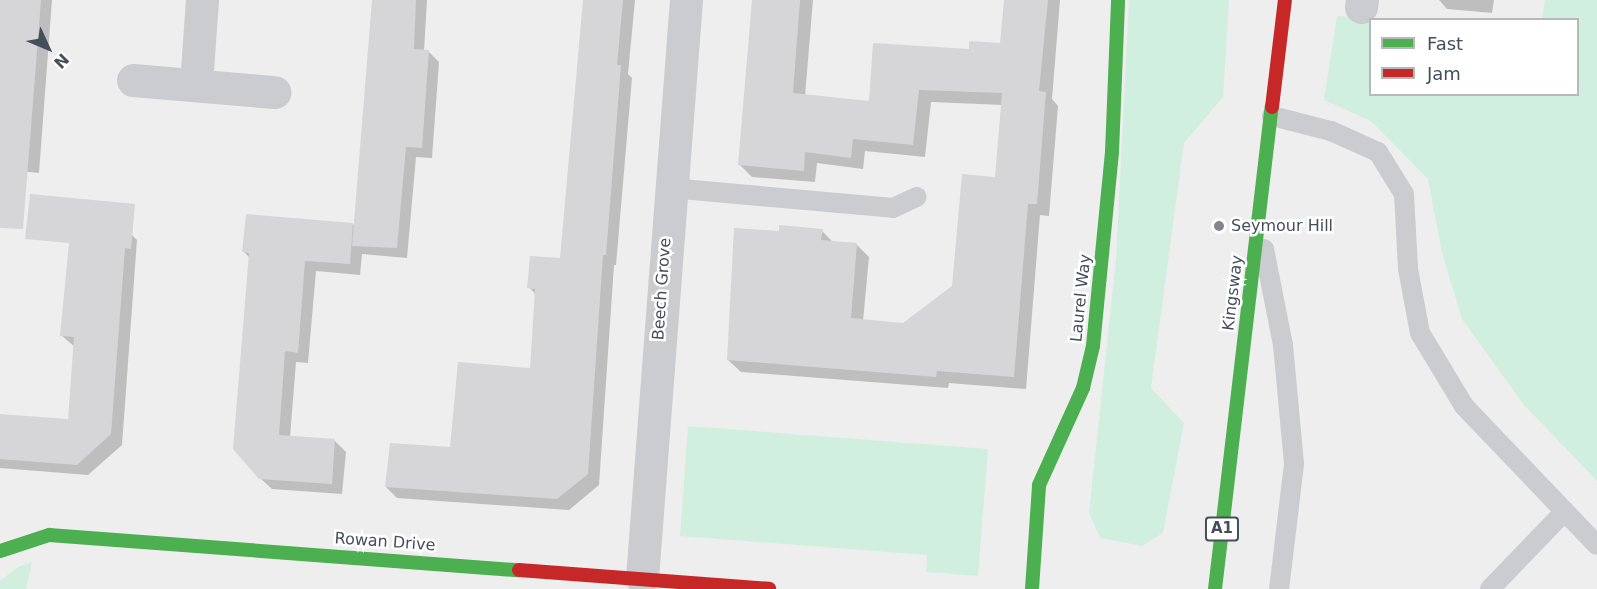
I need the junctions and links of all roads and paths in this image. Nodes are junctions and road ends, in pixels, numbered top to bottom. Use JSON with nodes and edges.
{"nodes":[{"id":1,"x":202,"y":0,"type":"edge"},
{"id":2,"x":686,"y":0,"type":"edge"},
{"id":3,"x":1118,"y":0,"type":"edge"},
{"id":4,"x":1285,"y":0,"type":"edge"},
{"id":5,"x":133,"y":80,"type":"dead end"},
{"id":6,"x":196,"y":85,"type":"junction"},
{"id":7,"x":274,"y":92,"type":"dead end"},
{"id":8,"x":1272,"y":116,"type":"junction"},
{"id":9,"x":670,"y":188,"type":"junction"},
{"id":10,"x":917,"y":197,"type":"dead end"},
{"id":11,"x":1258,"y":220,"type":"junction"},
{"id":12,"x":1564,"y":512,"type":"junction"},
{"id":13,"x":1597,"y":545,"type":"edge"},
{"id":14,"x":0,"y":551,"type":"edge"},
{"id":15,"x":642,"y":578,"type":"junction"},
{"id":16,"x":769,"y":589,"type":"edge"},
{"id":17,"x":1032,"y":589,"type":"edge"},
{"id":18,"x":1215,"y":589,"type":"edge"},
{"id":19,"x":1279,"y":589,"type":"edge"},
{"id":20,"x":1490,"y":589,"type":"edge"}],
"edges":[{"from":1,"to":6,"type":"street"},
{"from":2,"to":9,"type":"street","name":"Beech Grove"},
{"from":3,"to":17,"type":"street","name":"Laurel Way"},
{"from":4,"to":8,"type":"street","name":"Kingsway","number":"A1"},
{"from":5,"to":6,"type":"street"},
{"from":6,"to":7,"type":"street"},
{"from":8,"to":11,"type":"street","name":"Kingsway","number":"A1"},
{"from":8,"to":12,"type":"lane"},
{"from":9,"to":10,"type":"lane"},
{"from":9,"to":15,"type":"street","name":"Beech Grove"},
{"from":11,"to":18,"type":"street","name":"Kingsway","number":"A1"},
{"from":11,"to":19,"type":"lane"},
{"from":12,"to":13,"type":"lane"},
{"from":12,"to":20,"type":"lane"},
{"from":14,"to":15,"type":"street","name":"Rowan Drive"},
{"from":15,"to":16,"type":"street","name":"Rowan Drive"}]}
